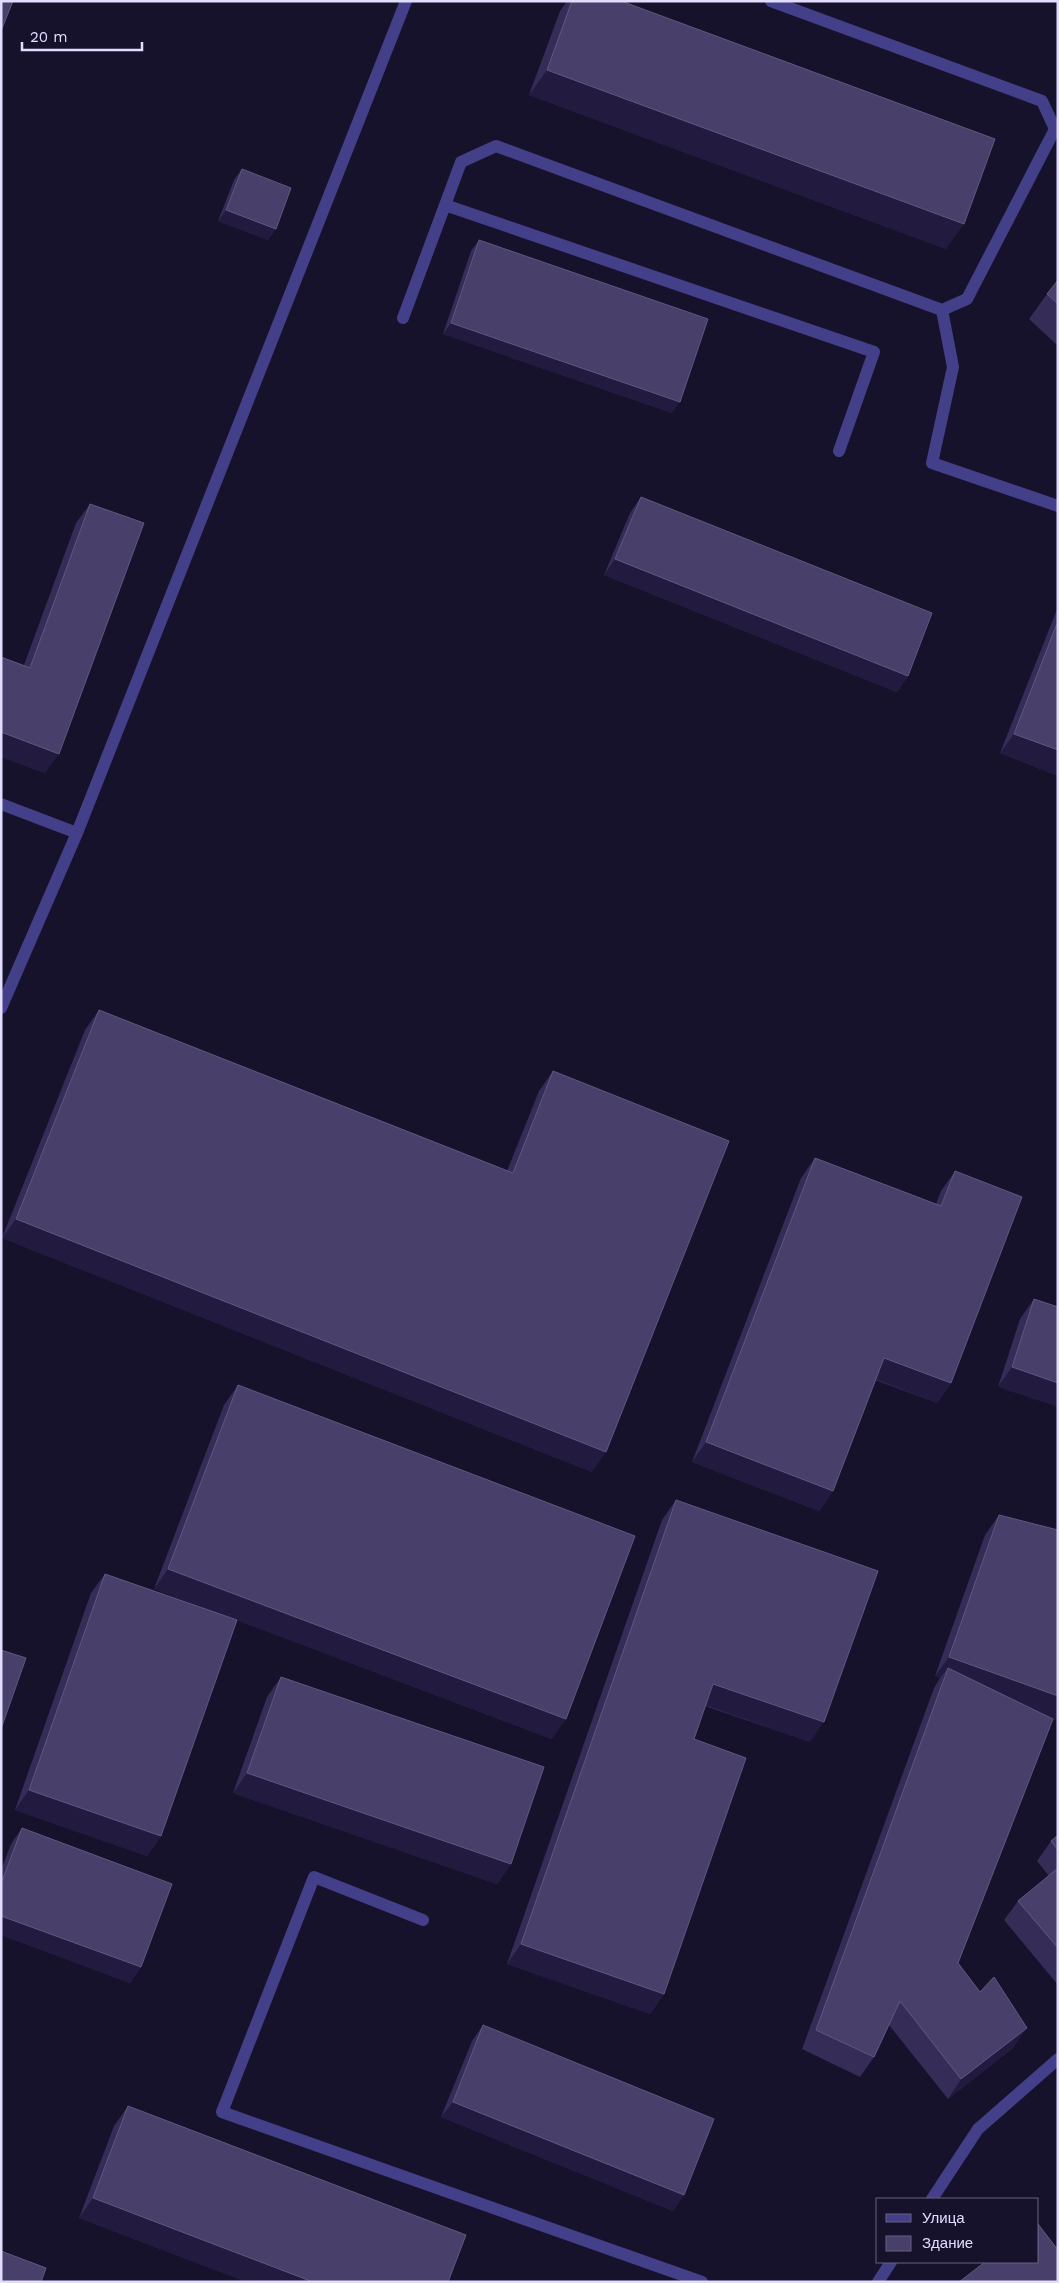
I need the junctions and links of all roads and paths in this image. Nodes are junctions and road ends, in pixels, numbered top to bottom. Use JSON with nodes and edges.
{"nodes":[{"id":1,"x":406,"y":1,"type":"edge"},
{"id":2,"x":771,"y":1,"type":"edge"},
{"id":3,"x":445,"y":205,"type":"junction"},
{"id":4,"x":942,"y":310,"type":"junction"},
{"id":5,"x":403,"y":318,"type":"dead end"},
{"id":6,"x":839,"y":452,"type":"dead end"},
{"id":7,"x":1058,"y":506,"type":"edge"},
{"id":8,"x":1,"y":804,"type":"edge"},
{"id":9,"x":76,"y":833,"type":"junction"},
{"id":10,"x":1,"y":1008,"type":"edge"},
{"id":11,"x":423,"y":1920,"type":"dead end"},
{"id":12,"x":1058,"y":2059,"type":"edge"},
{"id":13,"x":933,"y":2198,"type":"edge"},
{"id":14,"x":890,"y":2263,"type":"edge"},
{"id":15,"x":702,"y":2282,"type":"edge"},
{"id":16,"x":878,"y":2282,"type":"edge"}],
"edges":[{"from":1,"to":9,"type":"street"},
{"from":2,"to":4,"type":"street"},
{"from":3,"to":4,"type":"street"},
{"from":3,"to":5,"type":"street"},
{"from":3,"to":6,"type":"street"},
{"from":4,"to":7,"type":"street"},
{"from":8,"to":9,"type":"street"},
{"from":9,"to":10,"type":"street"},
{"from":11,"to":15,"type":"street"},
{"from":12,"to":13,"type":"street"},
{"from":14,"to":16,"type":"street"}]}
